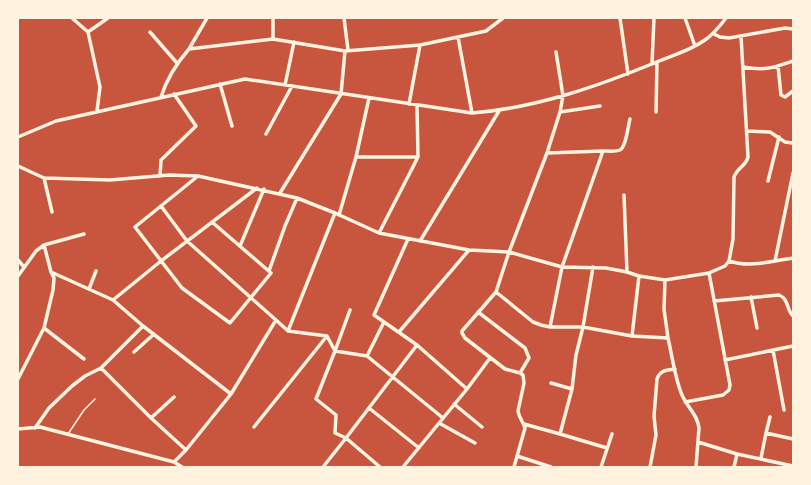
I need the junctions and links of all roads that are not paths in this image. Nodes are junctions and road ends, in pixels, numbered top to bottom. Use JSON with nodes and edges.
{"nodes":[{"id":1,"x":72,"y":18,"type":"edge"},
{"id":2,"x":108,"y":18,"type":"edge"},
{"id":3,"x":207,"y":18,"type":"edge"},
{"id":4,"x":273,"y":18,"type":"edge"},
{"id":5,"x":344,"y":18,"type":"edge"},
{"id":6,"x":620,"y":18,"type":"edge"},
{"id":7,"x":654,"y":18,"type":"edge"},
{"id":8,"x":685,"y":18,"type":"edge"},
{"id":9,"x":726,"y":18,"type":"edge"},
{"id":10,"x":501,"y":19,"type":"edge"},
{"id":11,"x":793,"y":29,"type":"edge"},
{"id":12,"x":88,"y":32,"type":"junction"},
{"id":13,"x":150,"y":32,"type":"dead end"},
{"id":14,"x":714,"y":34,"type":"junction"},
{"id":15,"x":741,"y":36,"type":"junction"},
{"id":16,"x":458,"y":37,"type":"junction"},
{"id":17,"x":273,"y":39,"type":"junction"},
{"id":18,"x":294,"y":42,"type":"junction"},
{"id":19,"x":420,"y":45,"type":"junction"},
{"id":20,"x":695,"y":46,"type":"junction"},
{"id":21,"x":189,"y":49,"type":"junction"},
{"id":22,"x":346,"y":50,"type":"junction"},
{"id":23,"x":556,"y":52,"type":"dead end"},
{"id":24,"x":657,"y":62,"type":"junction"},
{"id":25,"x":793,"y":62,"type":"edge"},
{"id":26,"x":177,"y":63,"type":"junction"},
{"id":27,"x":652,"y":64,"type":"junction"},
{"id":28,"x":778,"y":66,"type":"junction"},
{"id":29,"x":743,"y":67,"type":"junction"},
{"id":30,"x":628,"y":74,"type":"junction"},
{"id":31,"x":220,"y":84,"type":"junction"},
{"id":32,"x":285,"y":85,"type":"junction"},
{"id":33,"x":292,"y":86,"type":"junction"},
{"id":34,"x":793,"y":91,"type":"edge"},
{"id":35,"x":174,"y":94,"type":"junction"},
{"id":36,"x":340,"y":94,"type":"junction"},
{"id":37,"x":563,"y":96,"type":"junction"},
{"id":38,"x":161,"y":97,"type":"junction"},
{"id":39,"x":369,"y":98,"type":"junction"},
{"id":40,"x":410,"y":104,"type":"junction"},
{"id":41,"x":417,"y":105,"type":"junction"},
{"id":42,"x":600,"y":106,"type":"dead end"},
{"id":43,"x":97,"y":111,"type":"junction"},
{"id":44,"x":499,"y":111,"type":"junction"},
{"id":45,"x":560,"y":112,"type":"junction"},
{"id":46,"x":656,"y":112,"type":"dead end"},
{"id":47,"x":472,"y":113,"type":"junction"},
{"id":48,"x":630,"y":119,"type":"dead end"},
{"id":49,"x":232,"y":126,"type":"dead end"},
{"id":50,"x":747,"y":131,"type":"junction"},
{"id":51,"x":266,"y":134,"type":"dead end"},
{"id":52,"x":18,"y":137,"type":"edge"},
{"id":53,"x":778,"y":137,"type":"junction"},
{"id":54,"x":793,"y":143,"type":"edge"},
{"id":55,"x":603,"y":151,"type":"junction"},
{"id":56,"x":548,"y":153,"type":"junction"},
{"id":57,"x":356,"y":157,"type":"junction"},
{"id":58,"x":418,"y":157,"type":"junction"},
{"id":59,"x":18,"y":166,"type":"edge"},
{"id":60,"x":793,"y":173,"type":"edge"},
{"id":61,"x":160,"y":176,"type":"junction"},
{"id":62,"x":198,"y":176,"type":"junction"},
{"id":63,"x":44,"y":178,"type":"junction"},
{"id":64,"x":768,"y":181,"type":"dead end"},
{"id":65,"x":257,"y":188,"type":"junction"},
{"id":66,"x":264,"y":189,"type":"junction"},
{"id":67,"x":280,"y":194,"type":"junction"},
{"id":68,"x":624,"y":196,"type":"dead end"},
{"id":69,"x":298,"y":198,"type":"junction"},
{"id":70,"x":161,"y":206,"type":"junction"},
{"id":71,"x":52,"y":212,"type":"dead end"},
{"id":72,"x":337,"y":214,"type":"junction"},
{"id":73,"x":212,"y":222,"type":"junction"},
{"id":74,"x":379,"y":233,"type":"junction"},
{"id":75,"x":84,"y":234,"type":"dead end"},
{"id":76,"x":408,"y":239,"type":"junction"},
{"id":77,"x":420,"y":241,"type":"junction"},
{"id":78,"x":187,"y":242,"type":"junction"},
{"id":79,"x":44,"y":245,"type":"junction"},
{"id":80,"x":240,"y":246,"type":"junction"},
{"id":81,"x":469,"y":250,"type":"junction"},
{"id":82,"x":509,"y":252,"type":"junction"},
{"id":83,"x":793,"y":258,"type":"edge"},
{"id":84,"x":18,"y":260,"type":"edge"},
{"id":85,"x":775,"y":260,"type":"junction"},
{"id":86,"x":161,"y":261,"type":"junction"},
{"id":87,"x":729,"y":261,"type":"junction"},
{"id":88,"x":24,"y":267,"type":"junction"},
{"id":89,"x":562,"y":267,"type":"junction"},
{"id":90,"x":593,"y":267,"type":"junction"},
{"id":91,"x":96,"y":271,"type":"dead end"},
{"id":92,"x":269,"y":271,"type":"junction"},
{"id":93,"x":51,"y":272,"type":"junction"},
{"id":94,"x":627,"y":272,"type":"junction"},
{"id":95,"x":709,"y":273,"type":"junction"},
{"id":96,"x":18,"y":276,"type":"edge"},
{"id":97,"x":639,"y":276,"type":"junction"},
{"id":98,"x":665,"y":280,"type":"junction"},
{"id":99,"x":89,"y":289,"type":"junction"},
{"id":100,"x":496,"y":292,"type":"junction"},
{"id":101,"x":751,"y":297,"type":"junction"},
{"id":102,"x":251,"y":298,"type":"junction"},
{"id":103,"x":113,"y":300,"type":"junction"},
{"id":104,"x":714,"y":301,"type":"junction"},
{"id":105,"x":350,"y":310,"type":"dead end"},
{"id":106,"x":478,"y":312,"type":"junction"},
{"id":107,"x":793,"y":316,"type":"edge"},
{"id":108,"x":276,"y":320,"type":"junction"},
{"id":109,"x":384,"y":322,"type":"junction"},
{"id":110,"x":143,"y":326,"type":"junction"},
{"id":111,"x":550,"y":327,"type":"junction"},
{"id":112,"x":583,"y":327,"type":"junction"},
{"id":113,"x":44,"y":328,"type":"junction"},
{"id":114,"x":757,"y":328,"type":"dead end"},
{"id":115,"x":288,"y":331,"type":"junction"},
{"id":116,"x":399,"y":332,"type":"junction"},
{"id":117,"x":154,"y":334,"type":"junction"},
{"id":118,"x":326,"y":336,"type":"junction"},
{"id":119,"x":632,"y":336,"type":"junction"},
{"id":120,"x":668,"y":338,"type":"junction"},
{"id":121,"x":417,"y":345,"type":"junction"},
{"id":122,"x":793,"y":346,"type":"edge"},
{"id":123,"x":773,"y":350,"type":"junction"},
{"id":124,"x":335,"y":351,"type":"junction"},
{"id":125,"x":134,"y":352,"type":"dead end"},
{"id":126,"x":367,"y":356,"type":"junction"},
{"id":127,"x":490,"y":358,"type":"junction"},
{"id":128,"x":84,"y":359,"type":"dead end"},
{"id":129,"x":725,"y":360,"type":"junction"},
{"id":130,"x":101,"y":368,"type":"junction"},
{"id":131,"x":675,"y":369,"type":"junction"},
{"id":132,"x":520,"y":373,"type":"junction"},
{"id":133,"x":392,"y":377,"type":"junction"},
{"id":134,"x":18,"y":378,"type":"edge"},
{"id":135,"x":551,"y":382,"type":"dead end"},
{"id":136,"x":467,"y":389,"type":"junction"},
{"id":137,"x":572,"y":390,"type":"junction"},
{"id":138,"x":231,"y":394,"type":"junction"},
{"id":139,"x":174,"y":397,"type":"dead end"},
{"id":140,"x":95,"y":399,"type":"dead end"},
{"id":141,"x":685,"y":402,"type":"junction"},
{"id":142,"x":454,"y":404,"type":"junction"},
{"id":143,"x":369,"y":408,"type":"junction"},
{"id":144,"x":784,"y":410,"type":"dead end"},
{"id":145,"x":770,"y":417,"type":"dead end"},
{"id":146,"x":151,"y":418,"type":"junction"},
{"id":147,"x":443,"y":418,"type":"junction"},
{"id":148,"x":440,"y":422,"type":"junction"},
{"id":149,"x":524,"y":424,"type":"junction"},
{"id":150,"x":254,"y":427,"type":"dead end"},
{"id":151,"x":482,"y":427,"type":"dead end"},
{"id":152,"x":35,"y":428,"type":"junction"},
{"id":153,"x":18,"y":429,"type":"edge"},
{"id":154,"x":766,"y":433,"type":"junction"},
{"id":155,"x":68,"y":434,"type":"junction"},
{"id":156,"x":560,"y":434,"type":"junction"},
{"id":157,"x":612,"y":434,"type":"dead end"},
{"id":158,"x":346,"y":438,"type":"junction"},
{"id":159,"x":793,"y":439,"type":"edge"},
{"id":160,"x":698,"y":442,"type":"junction"},
{"id":161,"x":475,"y":443,"type":"dead end"},
{"id":162,"x":419,"y":448,"type":"junction"},
{"id":163,"x":607,"y":448,"type":"junction"},
{"id":164,"x":186,"y":450,"type":"junction"},
{"id":165,"x":737,"y":454,"type":"junction"},
{"id":166,"x":517,"y":456,"type":"junction"},
{"id":167,"x":761,"y":458,"type":"junction"},
{"id":168,"x":174,"y":462,"type":"junction"},
{"id":169,"x":793,"y":466,"type":"edge"},
{"id":170,"x":182,"y":467,"type":"edge"},
{"id":171,"x":323,"y":467,"type":"edge"},
{"id":172,"x":380,"y":467,"type":"edge"},
{"id":173,"x":403,"y":467,"type":"edge"},
{"id":174,"x":514,"y":467,"type":"edge"},
{"id":175,"x":552,"y":467,"type":"edge"},
{"id":176,"x":601,"y":467,"type":"edge"},
{"id":177,"x":650,"y":467,"type":"edge"},
{"id":178,"x":696,"y":467,"type":"edge"},
{"id":179,"x":734,"y":467,"type":"edge"}],
"edges":[{"from":1,"to":12,"type":"street"},
{"from":2,"to":12,"type":"street"},
{"from":3,"to":21,"type":"street"},
{"from":4,"to":17,"type":"street"},
{"from":5,"to":22,"type":"street"},
{"from":6,"to":30,"type":"street"},
{"from":7,"to":27,"type":"street"},
{"from":8,"to":20,"type":"street"},
{"from":9,"to":14,"type":"street"},
{"from":10,"to":16,"type":"street"},
{"from":11,"to":15,"type":"street"},
{"from":12,"to":43,"type":"street"},
{"from":13,"to":26,"type":"street"},
{"from":14,"to":15,"type":"street"},
{"from":14,"to":20,"type":"street"},
{"from":15,"to":29,"type":"street"},
{"from":16,"to":19,"type":"street"},
{"from":16,"to":47,"type":"street"},
{"from":17,"to":18,"type":"street"},
{"from":17,"to":21,"type":"street"},
{"from":18,"to":22,"type":"street"},
{"from":18,"to":32,"type":"street"},
{"from":19,"to":22,"type":"street"},
{"from":19,"to":40,"type":"street"},
{"from":20,"to":24,"type":"street"},
{"from":21,"to":26,"type":"street"},
{"from":22,"to":36,"type":"street"},
{"from":23,"to":37,"type":"street"},
{"from":24,"to":27,"type":"street"},
{"from":24,"to":46,"type":"street"},
{"from":25,"to":28,"type":"street"},
{"from":26,"to":38,"type":"street"},
{"from":27,"to":30,"type":"street"},
{"from":28,"to":29,"type":"street"},
{"from":28,"to":34,"type":"street"},
{"from":29,"to":50,"type":"street"},
{"from":30,"to":37,"type":"street"},
{"from":31,"to":32,"type":"street"},
{"from":31,"to":35,"type":"street"},
{"from":31,"to":49,"type":"street"},
{"from":32,"to":33,"type":"street"},
{"from":33,"to":36,"type":"street"},
{"from":33,"to":51,"type":"street"},
{"from":35,"to":38,"type":"street"},
{"from":35,"to":61,"type":"street"},
{"from":36,"to":39,"type":"street"},
{"from":36,"to":67,"type":"street"},
{"from":37,"to":44,"type":"street"},
{"from":37,"to":45,"type":"street"},
{"from":38,"to":43,"type":"street"},
{"from":39,"to":40,"type":"street"},
{"from":39,"to":57,"type":"street"},
{"from":40,"to":41,"type":"street"},
{"from":41,"to":47,"type":"street"},
{"from":41,"to":58,"type":"street"},
{"from":42,"to":45,"type":"street"},
{"from":43,"to":52,"type":"street"},
{"from":44,"to":47,"type":"street"},
{"from":44,"to":77,"type":"street"},
{"from":45,"to":56,"type":"street"},
{"from":48,"to":55,"type":"street"},
{"from":50,"to":53,"type":"street"},
{"from":50,"to":87,"type":"street"},
{"from":53,"to":54,"type":"street"},
{"from":53,"to":64,"type":"street"},
{"from":55,"to":56,"type":"street"},
{"from":55,"to":89,"type":"street"},
{"from":56,"to":82,"type":"street"},
{"from":57,"to":58,"type":"street"},
{"from":57,"to":72,"type":"street"},
{"from":58,"to":74,"type":"street"},
{"from":59,"to":63,"type":"street"},
{"from":60,"to":85,"type":"street"},
{"from":61,"to":62,"type":"street"},
{"from":61,"to":63,"type":"street"},
{"from":62,"to":65,"type":"street"},
{"from":62,"to":70,"type":"street"},
{"from":63,"to":71,"type":"street"},
{"from":65,"to":66,"type":"street"},
{"from":65,"to":73,"type":"street"},
{"from":66,"to":67,"type":"street"},
{"from":66,"to":80,"type":"street"},
{"from":67,"to":69,"type":"street"},
{"from":68,"to":94,"type":"street"},
{"from":69,"to":72,"type":"street"},
{"from":69,"to":92,"type":"street"},
{"from":70,"to":78,"type":"street"},
{"from":70,"to":86,"type":"street"},
{"from":72,"to":74,"type":"street"},
{"from":72,"to":115,"type":"street"},
{"from":73,"to":78,"type":"street"},
{"from":73,"to":80,"type":"street"},
{"from":74,"to":76,"type":"street"},
{"from":75,"to":79,"type":"street"},
{"from":76,"to":77,"type":"street"},
{"from":76,"to":109,"type":"street"},
{"from":77,"to":81,"type":"street"},
{"from":78,"to":86,"type":"street"},
{"from":78,"to":102,"type":"street"},
{"from":79,"to":88,"type":"street"},
{"from":79,"to":93,"type":"street"},
{"from":80,"to":92,"type":"street"},
{"from":81,"to":82,"type":"street"},
{"from":81,"to":116,"type":"street"},
{"from":82,"to":89,"type":"street"},
{"from":82,"to":100,"type":"street"},
{"from":83,"to":85,"type":"street"},
{"from":84,"to":88,"type":"street"},
{"from":85,"to":87,"type":"street"},
{"from":86,"to":102,"type":"street"},
{"from":86,"to":103,"type":"street"},
{"from":87,"to":95,"type":"street"},
{"from":88,"to":96,"type":"street"},
{"from":89,"to":90,"type":"street"},
{"from":89,"to":111,"type":"street"},
{"from":90,"to":94,"type":"street"},
{"from":90,"to":112,"type":"street"},
{"from":91,"to":99,"type":"street"},
{"from":92,"to":102,"type":"street"},
{"from":93,"to":99,"type":"street"},
{"from":93,"to":113,"type":"street"},
{"from":94,"to":97,"type":"street"},
{"from":95,"to":98,"type":"street"},
{"from":95,"to":104,"type":"street"},
{"from":97,"to":98,"type":"street"},
{"from":97,"to":119,"type":"street"},
{"from":98,"to":120,"type":"street"},
{"from":99,"to":103,"type":"street"},
{"from":100,"to":106,"type":"street"},
{"from":100,"to":111,"type":"street"},
{"from":101,"to":104,"type":"street"},
{"from":101,"to":107,"type":"street"},
{"from":101,"to":114,"type":"street"},
{"from":102,"to":108,"type":"street"},
{"from":103,"to":110,"type":"street"},
{"from":104,"to":129,"type":"street"},
{"from":105,"to":124,"type":"street"},
{"from":106,"to":127,"type":"street"},
{"from":106,"to":132,"type":"street"},
{"from":108,"to":115,"type":"street"},
{"from":108,"to":138,"type":"street"},
{"from":109,"to":116,"type":"street"},
{"from":109,"to":126,"type":"street"},
{"from":110,"to":117,"type":"street"},
{"from":110,"to":130,"type":"street"},
{"from":111,"to":112,"type":"street"},
{"from":112,"to":119,"type":"street"},
{"from":112,"to":137,"type":"street"},
{"from":113,"to":128,"type":"street"},
{"from":113,"to":134,"type":"street"},
{"from":115,"to":118,"type":"street"},
{"from":116,"to":121,"type":"street"},
{"from":117,"to":125,"type":"street"},
{"from":117,"to":138,"type":"street"},
{"from":118,"to":124,"type":"street"},
{"from":118,"to":150,"type":"street"},
{"from":119,"to":120,"type":"street"},
{"from":120,"to":131,"type":"street"},
{"from":121,"to":133,"type":"street"},
{"from":121,"to":136,"type":"street"},
{"from":122,"to":123,"type":"street"},
{"from":123,"to":129,"type":"street"},
{"from":123,"to":144,"type":"street"},
{"from":124,"to":126,"type":"street"},
{"from":124,"to":158,"type":"street"},
{"from":126,"to":133,"type":"street"},
{"from":127,"to":132,"type":"street"},
{"from":127,"to":136,"type":"street"},
{"from":129,"to":141,"type":"street"},
{"from":130,"to":146,"type":"street"},
{"from":130,"to":152,"type":"street"},
{"from":131,"to":141,"type":"street"},
{"from":131,"to":177,"type":"street"},
{"from":132,"to":149,"type":"street"},
{"from":133,"to":143,"type":"street"},
{"from":133,"to":147,"type":"street"},
{"from":135,"to":137,"type":"street"},
{"from":136,"to":142,"type":"street"},
{"from":137,"to":156,"type":"street"},
{"from":138,"to":164,"type":"street"},
{"from":139,"to":146,"type":"street"},
{"from":140,"to":155,"type":"lane"},
{"from":141,"to":160,"type":"street"},
{"from":142,"to":147,"type":"street"},
{"from":142,"to":151,"type":"street"},
{"from":143,"to":158,"type":"street"},
{"from":143,"to":162,"type":"street"},
{"from":145,"to":154,"type":"street"},
{"from":146,"to":164,"type":"street"},
{"from":147,"to":148,"type":"street"},
{"from":148,"to":161,"type":"street"},
{"from":148,"to":162,"type":"street"},
{"from":149,"to":156,"type":"street"},
{"from":149,"to":166,"type":"street"},
{"from":152,"to":153,"type":"street"},
{"from":152,"to":155,"type":"street"},
{"from":154,"to":159,"type":"street"},
{"from":154,"to":167,"type":"street"},
{"from":155,"to":168,"type":"street"},
{"from":156,"to":163,"type":"street"},
{"from":157,"to":163,"type":"street"},
{"from":158,"to":171,"type":"street"},
{"from":158,"to":172,"type":"street"},
{"from":160,"to":165,"type":"street"},
{"from":160,"to":178,"type":"street"},
{"from":162,"to":173,"type":"street"},
{"from":163,"to":176,"type":"street"},
{"from":164,"to":168,"type":"street"},
{"from":165,"to":167,"type":"street"},
{"from":165,"to":179,"type":"street"},
{"from":166,"to":174,"type":"street"},
{"from":166,"to":175,"type":"street"},
{"from":167,"to":169,"type":"street"},
{"from":168,"to":170,"type":"street"}]}
